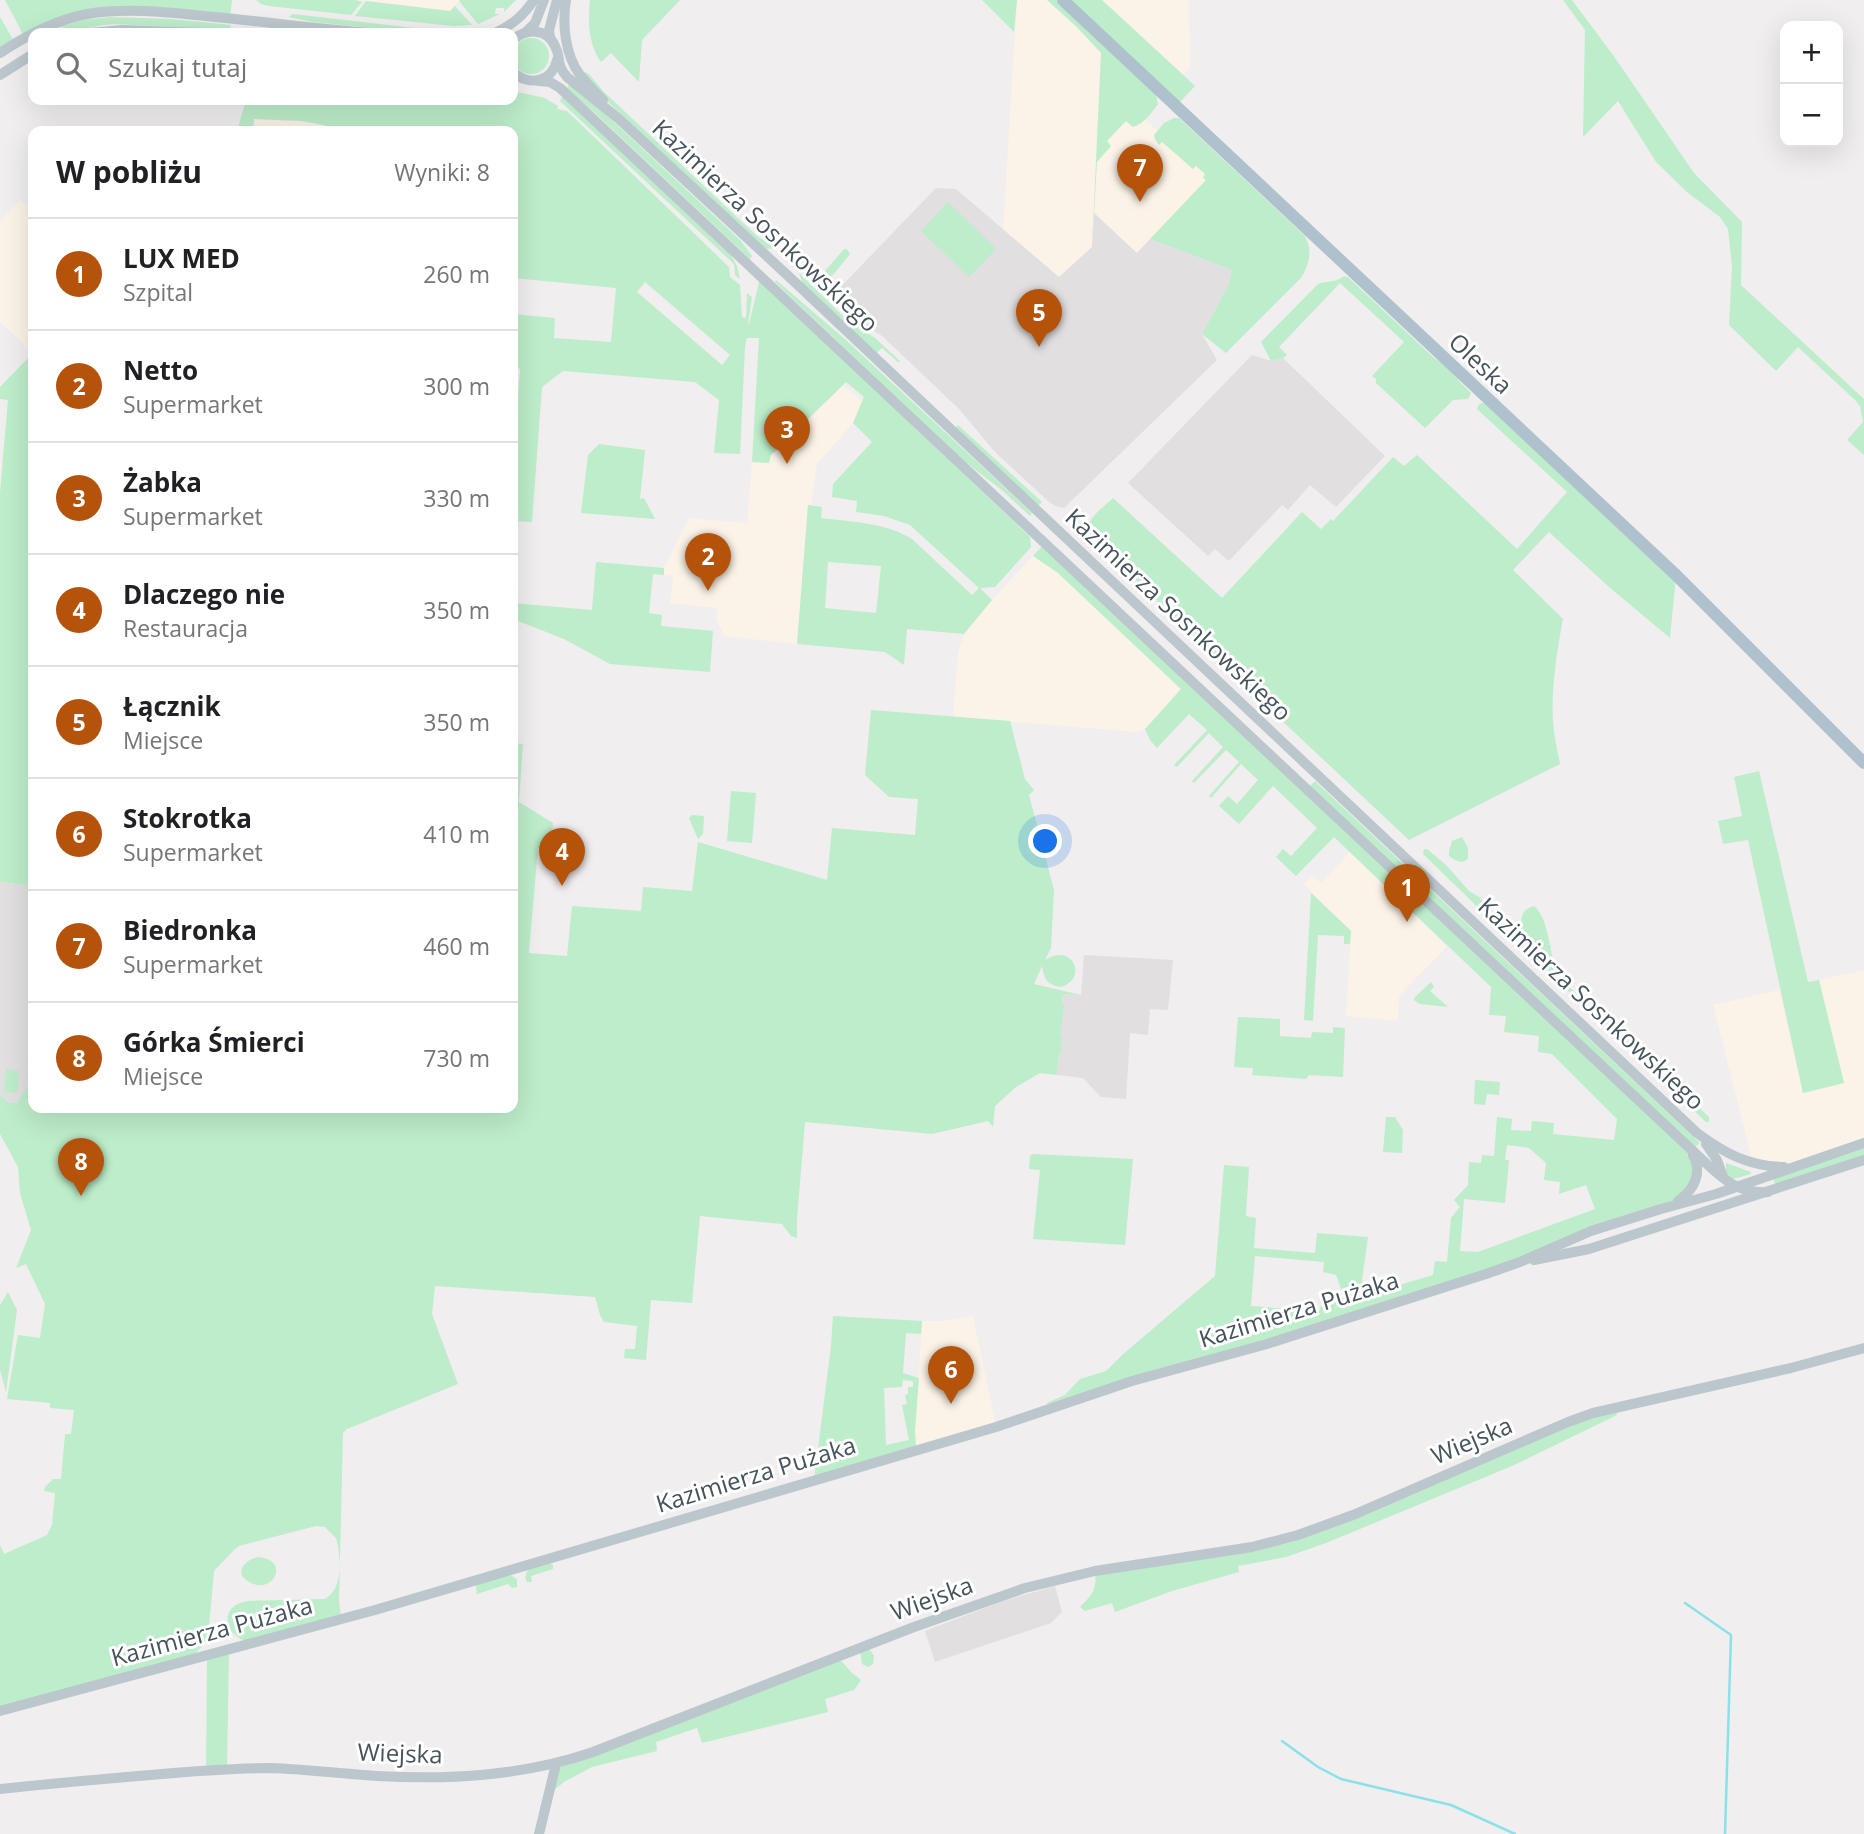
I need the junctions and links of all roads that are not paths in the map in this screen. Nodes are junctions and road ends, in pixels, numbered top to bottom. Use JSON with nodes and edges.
{"nodes":[{"id":1,"x":534,"y":0,"type":"edge"},
{"id":2,"x":544,"y":0,"type":"edge"},
{"id":3,"x":557,"y":0,"type":"edge"},
{"id":4,"x":566,"y":0,"type":"edge"},
{"id":5,"x":1063,"y":0,"type":"edge"},
{"id":6,"x":44,"y":28,"type":"edge"},
{"id":7,"x":321,"y":28,"type":"edge"},
{"id":8,"x":505,"y":28,"type":"edge"},
{"id":9,"x":526,"y":32,"type":"junction"},
{"id":10,"x":28,"y":36,"type":"edge"},
{"id":11,"x":518,"y":36,"type":"edge"},
{"id":12,"x":550,"y":38,"type":"junction"},
{"id":13,"x":0,"y":52,"type":"edge"},
{"id":14,"x":558,"y":56,"type":"junction"},
{"id":15,"x":28,"y":57,"type":"edge"},
{"id":16,"x":0,"y":75,"type":"edge"},
{"id":17,"x":518,"y":75,"type":"edge"},
{"id":18,"x":539,"y":80,"type":"junction"},
{"id":19,"x":619,"y":119,"type":"junction"},
{"id":20,"x":1864,"y":763,"type":"edge"},
{"id":21,"x":1697,"y":1133,"type":"junction"},
{"id":22,"x":1684,"y":1143,"type":"junction"},
{"id":23,"x":1864,"y":1143,"type":"edge"},
{"id":24,"x":1864,"y":1160,"type":"edge"},
{"id":25,"x":1792,"y":1167,"type":"junction"},
{"id":26,"x":1723,"y":1178,"type":"junction"},
{"id":27,"x":1735,"y":1187,"type":"junction"},
{"id":28,"x":1720,"y":1192,"type":"junction"},
{"id":29,"x":1768,"y":1192,"type":"junction"},
{"id":30,"x":1661,"y":1209,"type":"junction"},
{"id":31,"x":1696,"y":1214,"type":"junction"},
{"id":32,"x":1520,"y":1262,"type":"junction"},
{"id":33,"x":1864,"y":1348,"type":"edge"},
{"id":34,"x":0,"y":1711,"type":"edge"},
{"id":35,"x":554,"y":1764,"type":"junction"},
{"id":36,"x":0,"y":1788,"type":"edge"},
{"id":37,"x":539,"y":1834,"type":"edge"}],
"edges":[{"from":1,"to":8,"type":"street"},
{"from":2,"to":9,"type":"street"},
{"from":3,"to":12,"type":"street"},
{"from":4,"to":19,"type":"street"},
{"from":5,"to":20,"type":"main road","name":"Oleska"},
{"from":6,"to":7,"type":"street"},
{"from":9,"to":11,"type":"street"},
{"from":9,"to":12,"type":"street"},
{"from":10,"to":13,"type":"street"},
{"from":12,"to":14,"type":"street","name":"Kazimierza Sosnkowskiego"},
{"from":14,"to":18,"type":"street"},
{"from":14,"to":19,"type":"street","name":"Kazimierza Sosnkowskiego"},
{"from":15,"to":16,"type":"street"},
{"from":17,"to":18,"type":"street","name":"Kazimierza Sosnkowskiego"},
{"from":18,"to":22,"type":"street","name":"Kazimierza Sosnkowskiego"},
{"from":19,"to":21,"type":"street","name":"Kazimierza Sosnkowskiego"},
{"from":21,"to":25,"type":"street","name":"Kazimierza Sosnkowskiego"},
{"from":21,"to":26,"type":"street"},
{"from":22,"to":26,"type":"street","name":"Kazimierza Sosnkowskiego"},
{"from":22,"to":30,"type":"street"},
{"from":23,"to":25,"type":"street","name":"Kazimierza Pużaka"},
{"from":24,"to":29,"type":"street","name":"Kazimierza Pużaka"},
{"from":25,"to":27,"type":"street","name":"Kazimierza Pużaka"},
{"from":26,"to":27,"type":"street","name":"Kazimierza Sosnkowskiego"},
{"from":26,"to":28,"type":"street"},
{"from":27,"to":28,"type":"street","name":"Kazimierza Pużaka"},
{"from":27,"to":29,"type":"street","name":"Kazimierza Sosnkowskiego"},
{"from":28,"to":30,"type":"street","name":"Kazimierza Pużaka"},
{"from":28,"to":31,"type":"street"},
{"from":29,"to":31,"type":"street","name":"Kazimierza Pużaka"},
{"from":30,"to":32,"type":"street","name":"Kazimierza Pużaka"},
{"from":31,"to":32,"type":"street","name":"Kazimierza Pużaka"},
{"from":32,"to":34,"type":"street","name":"Kazimierza Pużaka"},
{"from":33,"to":35,"type":"street","name":"Wiejska"},
{"from":35,"to":36,"type":"street","name":"Wiejska"},
{"from":35,"to":37,"type":"street"}]}
